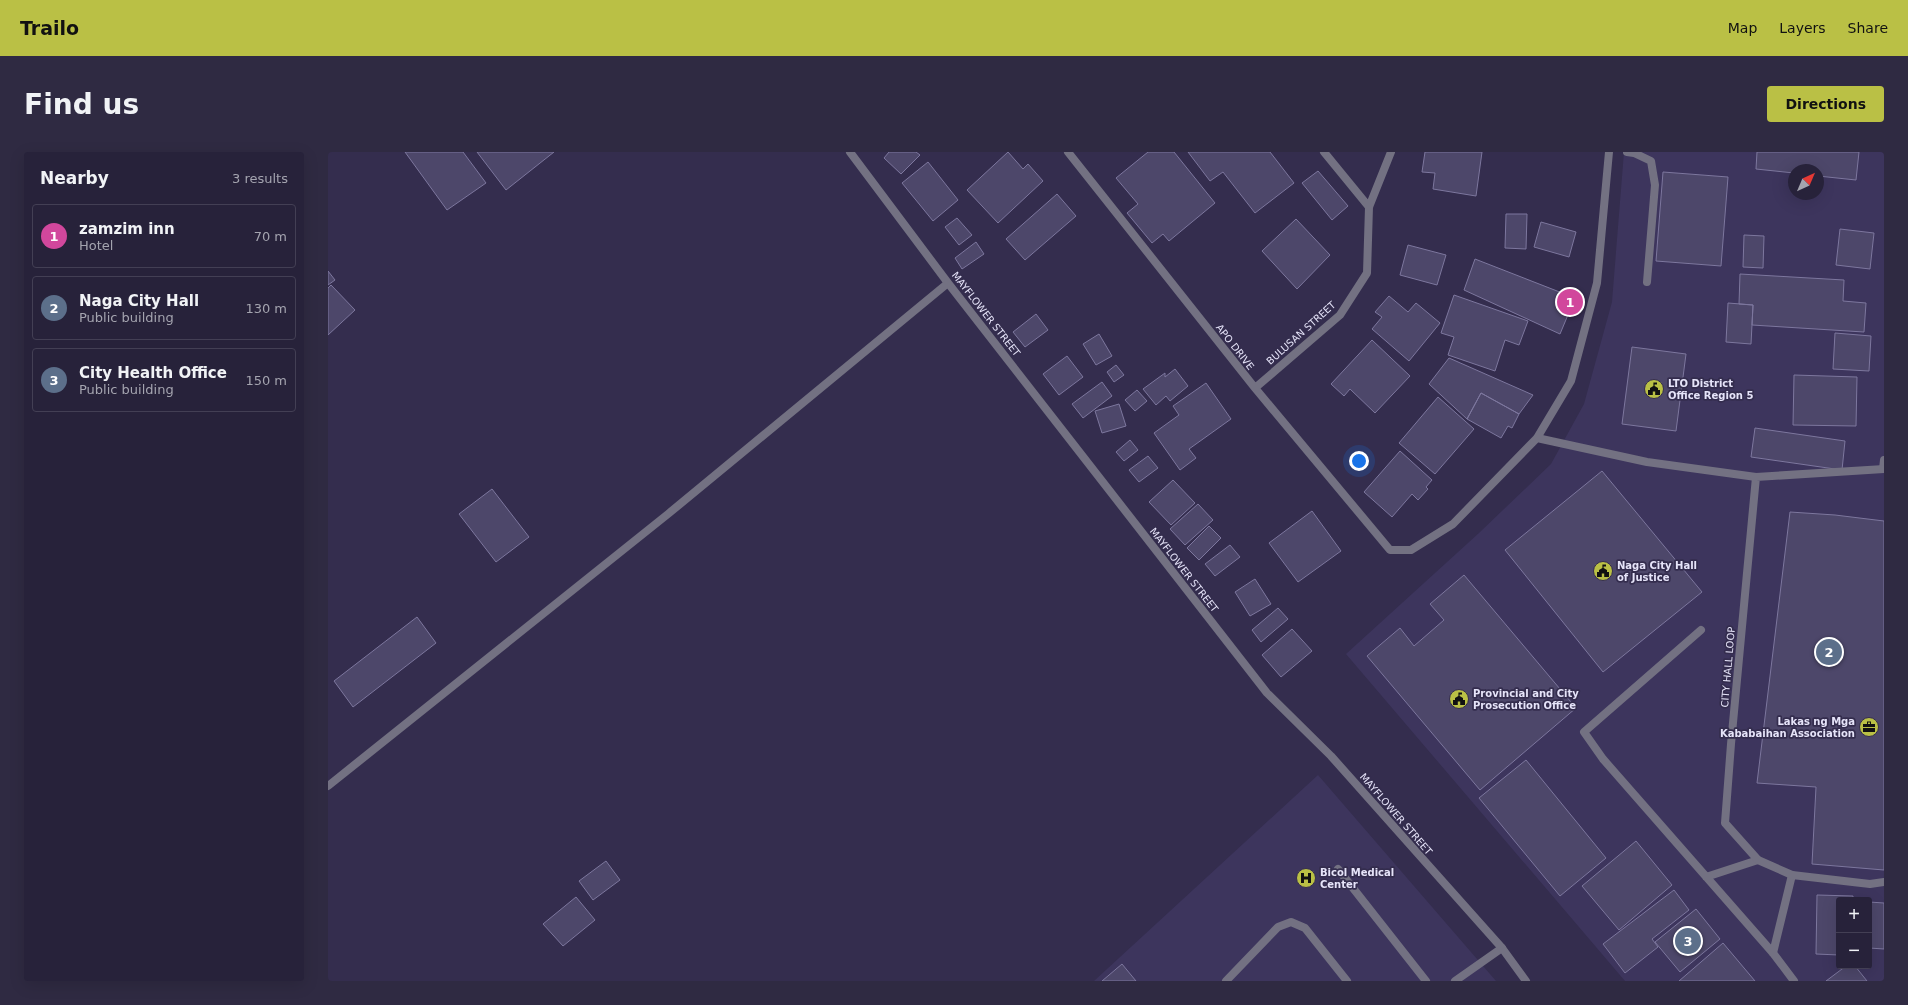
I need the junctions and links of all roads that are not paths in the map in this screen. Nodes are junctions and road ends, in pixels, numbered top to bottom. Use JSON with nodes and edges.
{"nodes":[{"id":1,"x":850,"y":152,"type":"edge"},
{"id":2,"x":1068,"y":152,"type":"edge"},
{"id":3,"x":1324,"y":152,"type":"edge"},
{"id":4,"x":1391,"y":152,"type":"edge"},
{"id":5,"x":1609,"y":152,"type":"edge"},
{"id":6,"x":1627,"y":152,"type":"edge"},
{"id":7,"x":1369,"y":207,"type":"junction"},
{"id":8,"x":1647,"y":282,"type":"dead end"},
{"id":9,"x":948,"y":283,"type":"junction"},
{"id":10,"x":1255,"y":388,"type":"junction"},
{"id":11,"x":1537,"y":438,"type":"junction"},
{"id":12,"x":1884,"y":460,"type":"edge"},
{"id":13,"x":1884,"y":469,"type":"edge"},
{"id":14,"x":1756,"y":477,"type":"junction"},
{"id":15,"x":1701,"y":630,"type":"dead end"},
{"id":16,"x":328,"y":786,"type":"edge"},
{"id":17,"x":1758,"y":860,"type":"junction"},
{"id":18,"x":1338,"y":869,"type":"dead end"},
{"id":19,"x":1792,"y":875,"type":"junction"},
{"id":20,"x":1706,"y":877,"type":"junction"},
{"id":21,"x":1884,"y":882,"type":"edge"},
{"id":22,"x":1502,"y":948,"type":"junction"},
{"id":23,"x":1773,"y":953,"type":"junction"},
{"id":24,"x":1226,"y":981,"type":"edge"},
{"id":25,"x":1347,"y":981,"type":"edge"},
{"id":26,"x":1426,"y":981,"type":"edge"},
{"id":27,"x":1455,"y":981,"type":"edge"},
{"id":28,"x":1526,"y":981,"type":"edge"},
{"id":29,"x":1794,"y":981,"type":"edge"}],
"edges":[{"from":1,"to":9,"type":"street","name":"MAYFLOWER STREET"},
{"from":2,"to":10,"type":"street","name":"APO DRIVE"},
{"from":3,"to":7,"type":"street"},
{"from":4,"to":7,"type":"street","name":"BULUSAN STREET"},
{"from":5,"to":11,"type":"street"},
{"from":6,"to":8,"type":"street"},
{"from":7,"to":10,"type":"street","name":"BULUSAN STREET"},
{"from":9,"to":16,"type":"street"},
{"from":9,"to":22,"type":"street","name":"MAYFLOWER STREET"},
{"from":10,"to":11,"type":"street","name":"APO DRIVE"},
{"from":11,"to":14,"type":"street"},
{"from":12,"to":13,"type":"street"},
{"from":13,"to":14,"type":"street"},
{"from":14,"to":17,"type":"street","name":"CITY HALL LOOP"},
{"from":15,"to":20,"type":"street"},
{"from":17,"to":19,"type":"street","name":"CITY HALL LOOP"},
{"from":17,"to":20,"type":"street"},
{"from":18,"to":26,"type":"street"},
{"from":19,"to":21,"type":"street","name":"CITY HALL LOOP"},
{"from":19,"to":23,"type":"street"},
{"from":20,"to":23,"type":"street"},
{"from":22,"to":27,"type":"street"},
{"from":22,"to":28,"type":"street","name":"MAYFLOWER STREET"},
{"from":23,"to":29,"type":"street"},
{"from":24,"to":25,"type":"street"}]}
